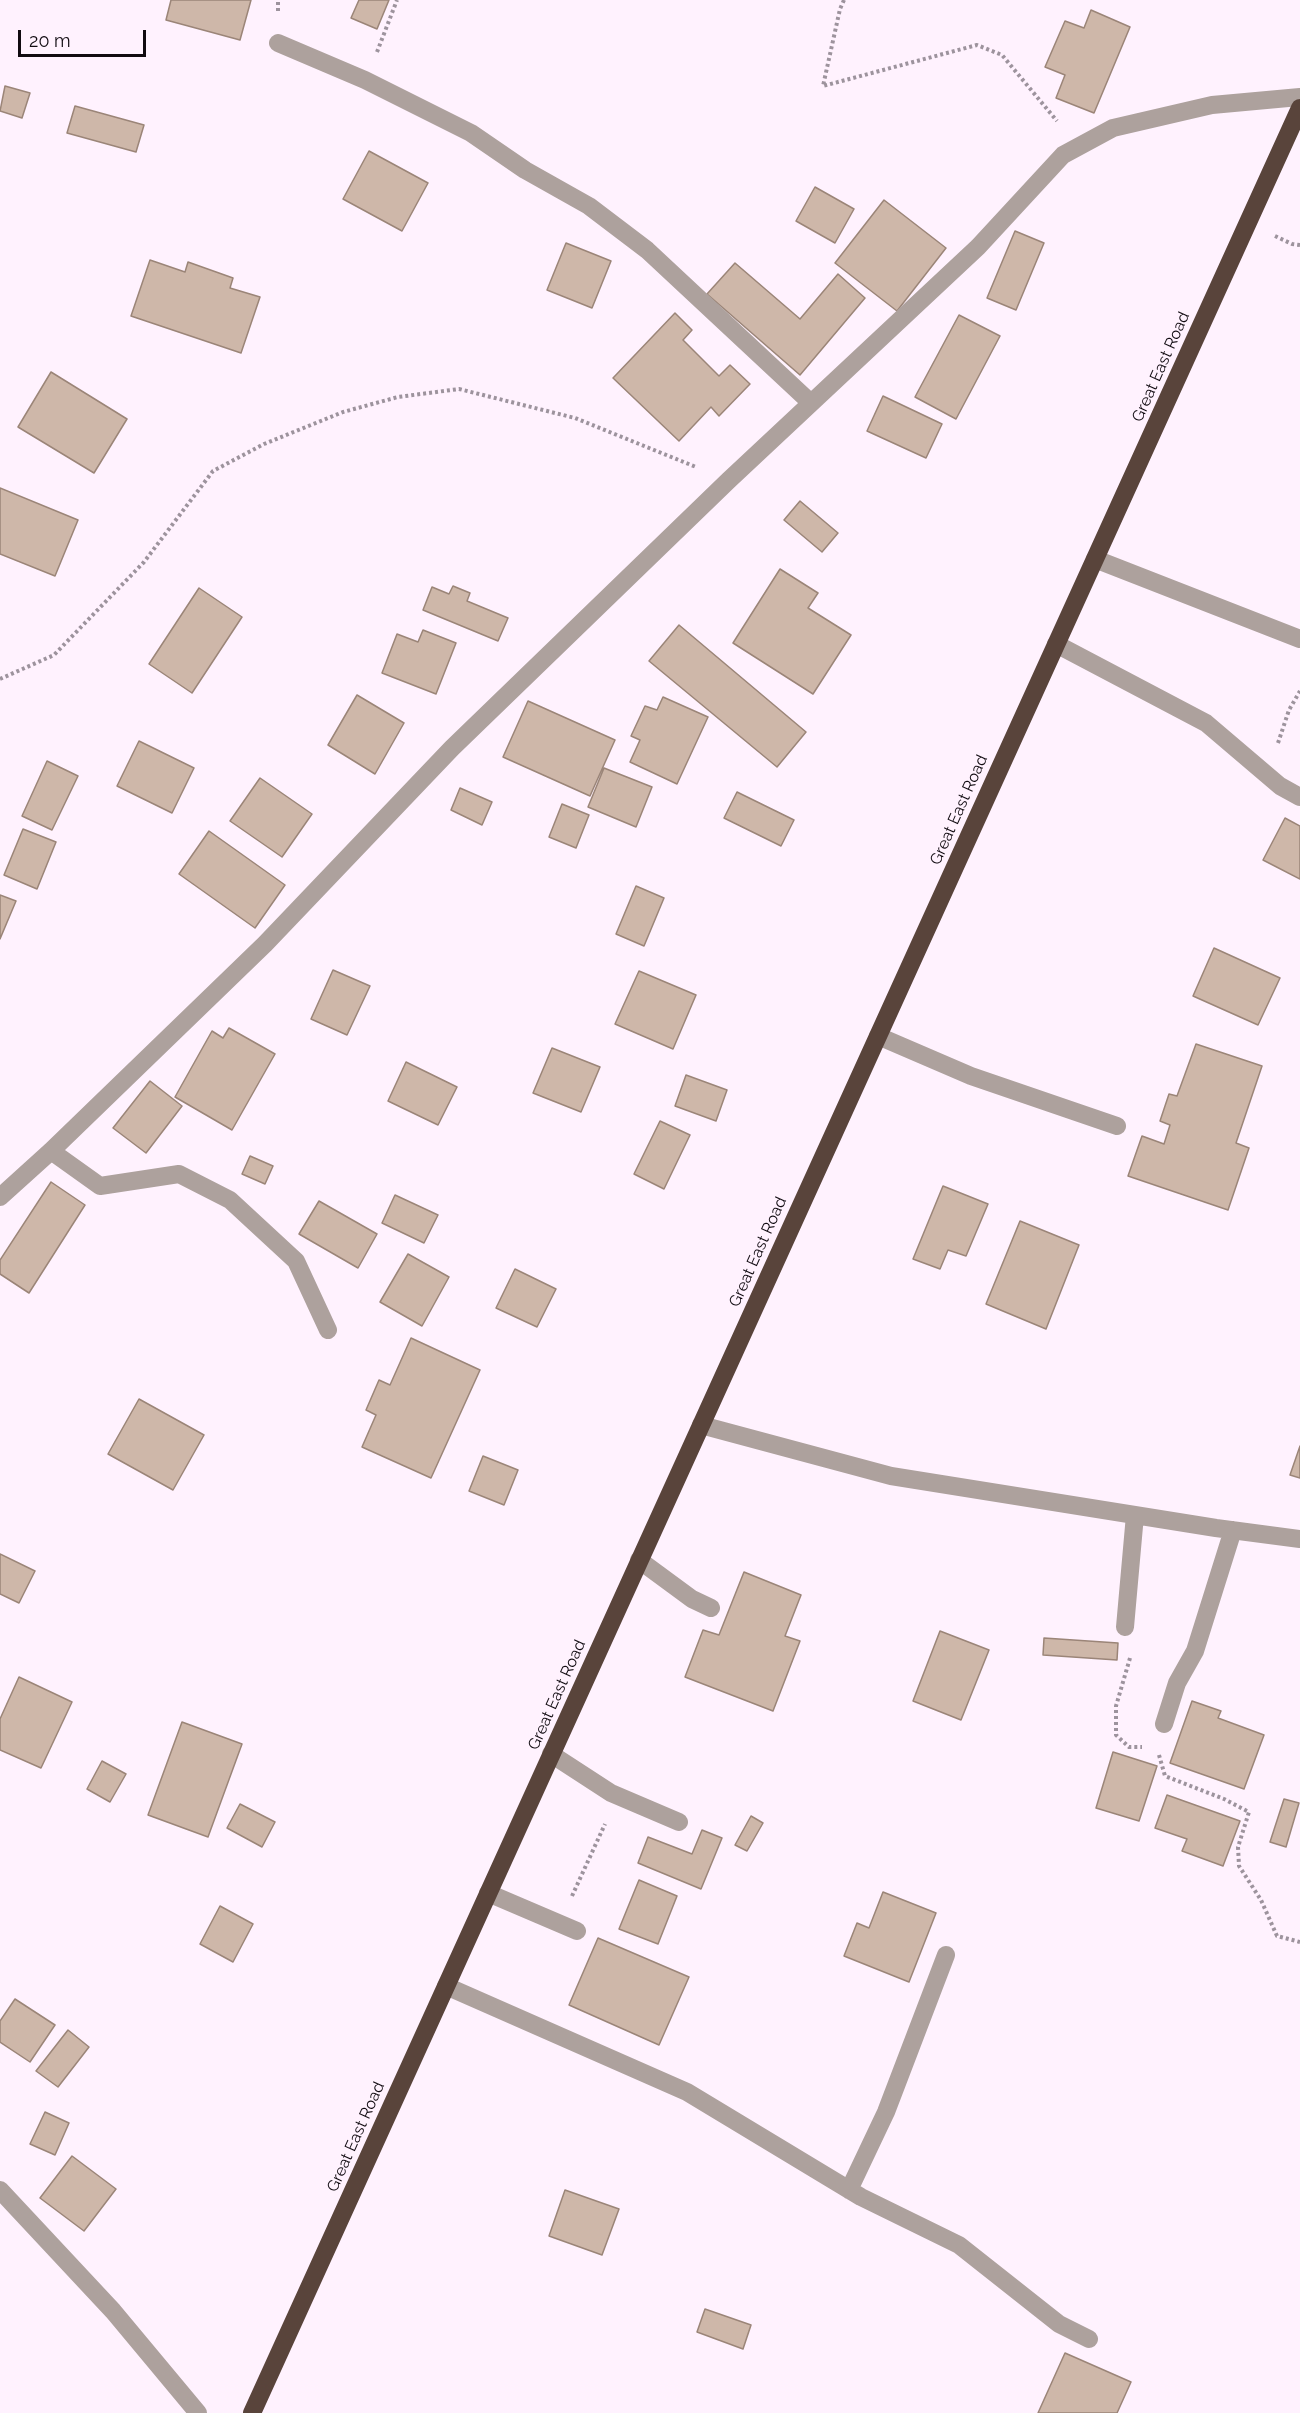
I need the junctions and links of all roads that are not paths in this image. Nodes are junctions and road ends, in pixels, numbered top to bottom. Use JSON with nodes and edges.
{"nodes":[{"id":1,"x":278,"y":43,"type":"dead end"},
{"id":2,"x":1300,"y":97,"type":"edge"},
{"id":3,"x":1300,"y":108,"type":"edge"},
{"id":4,"x":812,"y":403,"type":"junction"},
{"id":5,"x":1095,"y":559,"type":"junction"},
{"id":6,"x":1300,"y":639,"type":"edge"},
{"id":7,"x":1056,"y":644,"type":"junction"},
{"id":8,"x":1300,"y":797,"type":"edge"},
{"id":9,"x":878,"y":1036,"type":"junction"},
{"id":10,"x":1117,"y":1126,"type":"dead end"},
{"id":11,"x":51,"y":1151,"type":"junction"},
{"id":12,"x":0,"y":1197,"type":"edge"},
{"id":13,"x":328,"y":1330,"type":"dead end"},
{"id":14,"x":701,"y":1425,"type":"junction"},
{"id":15,"x":1135,"y":1515,"type":"junction"},
{"id":16,"x":1233,"y":1530,"type":"junction"},
{"id":17,"x":1300,"y":1539,"type":"edge"},
{"id":18,"x":639,"y":1560,"type":"junction"},
{"id":19,"x":711,"y":1608,"type":"dead end"},
{"id":20,"x":1125,"y":1628,"type":"road end"},
{"id":21,"x":1164,"y":1724,"type":"road end"},
{"id":22,"x":551,"y":1754,"type":"junction"},
{"id":23,"x":679,"y":1822,"type":"dead end"},
{"id":24,"x":488,"y":1893,"type":"junction"},
{"id":25,"x":569,"y":1928,"type":"road end"},
{"id":26,"x":946,"y":1955,"type":"dead end"},
{"id":27,"x":446,"y":1986,"type":"junction"},
{"id":28,"x":0,"y":2190,"type":"edge"},
{"id":29,"x":849,"y":2190,"type":"junction"},
{"id":30,"x":1089,"y":2339,"type":"dead end"},
{"id":31,"x":198,"y":2413,"type":"edge"},
{"id":32,"x":252,"y":2413,"type":"edge"}],
"edges":[{"from":1,"to":4,"type":"street"},
{"from":2,"to":4,"type":"street"},
{"from":3,"to":5,"type":"highway","name":"Great East Road"},
{"from":4,"to":11,"type":"street"},
{"from":5,"to":6,"type":"street"},
{"from":5,"to":7,"type":"highway","name":"Great East Road"},
{"from":7,"to":8,"type":"street"},
{"from":7,"to":9,"type":"highway","name":"Great East Road"},
{"from":9,"to":10,"type":"street"},
{"from":9,"to":14,"type":"highway","name":"Great East Road"},
{"from":11,"to":12,"type":"street"},
{"from":11,"to":13,"type":"street"},
{"from":14,"to":15,"type":"street"},
{"from":14,"to":18,"type":"highway","name":"Great East Road"},
{"from":15,"to":16,"type":"street"},
{"from":15,"to":20,"type":"street"},
{"from":16,"to":17,"type":"street"},
{"from":16,"to":21,"type":"street"},
{"from":18,"to":19,"type":"street"},
{"from":18,"to":22,"type":"highway","name":"Great East Road"},
{"from":22,"to":23,"type":"street"},
{"from":22,"to":24,"type":"highway","name":"Great East Road"},
{"from":24,"to":25,"type":"street"},
{"from":24,"to":27,"type":"highway","name":"Great East Road"},
{"from":26,"to":29,"type":"street"},
{"from":27,"to":29,"type":"street"},
{"from":27,"to":32,"type":"highway","name":"Great East Road"},
{"from":28,"to":31,"type":"street"},
{"from":29,"to":30,"type":"street"}]}
